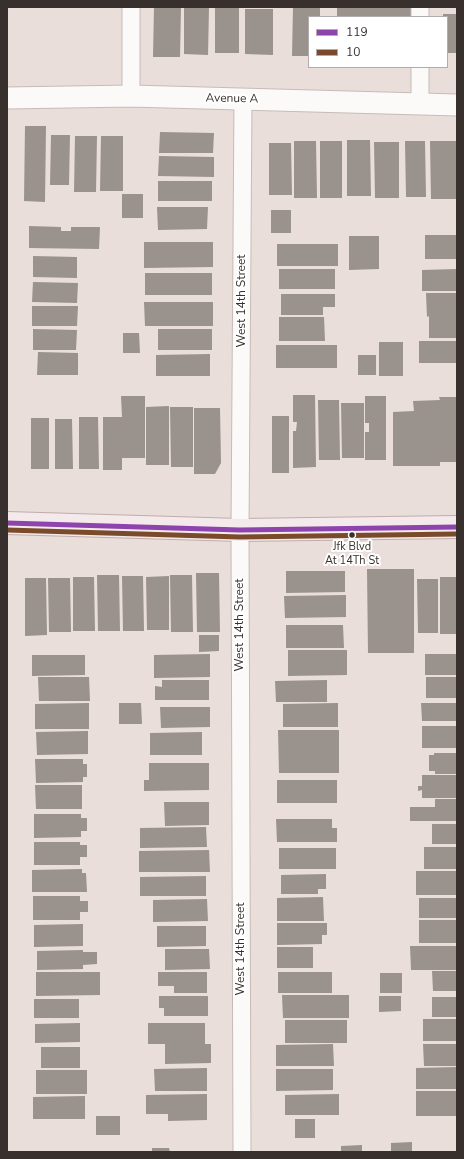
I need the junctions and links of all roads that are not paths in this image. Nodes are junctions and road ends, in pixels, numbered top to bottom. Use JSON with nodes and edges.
{"nodes":[{"id":1,"x":131,"y":7,"type":"edge"},
{"id":2,"x":420,"y":68,"type":"edge"},
{"id":3,"x":131,"y":96,"type":"junction"},
{"id":4,"x":7,"y":98,"type":"edge"},
{"id":5,"x":243,"y":99,"type":"junction"},
{"id":6,"x":420,"y":103,"type":"junction"},
{"id":7,"x":457,"y":104,"type":"edge"},
{"id":8,"x":7,"y":522,"type":"edge"},
{"id":9,"x":457,"y":527,"type":"edge"},
{"id":10,"x":240,"y":530,"type":"junction"},
{"id":11,"x":242,"y":1152,"type":"edge"}],
"edges":[{"from":1,"to":3,"type":"street"},
{"from":2,"to":6,"type":"street"},
{"from":3,"to":4,"type":"street","name":"Avenue A"},
{"from":3,"to":5,"type":"street","name":"Avenue A"},
{"from":5,"to":6,"type":"street","name":"Avenue A"},
{"from":5,"to":10,"type":"street","name":"West 14th Street"},
{"from":6,"to":7,"type":"street","name":"Avenue A"},
{"from":8,"to":10,"type":"main road"},
{"from":9,"to":10,"type":"main road"},
{"from":10,"to":11,"type":"street","name":"West 14th Street"}]}
